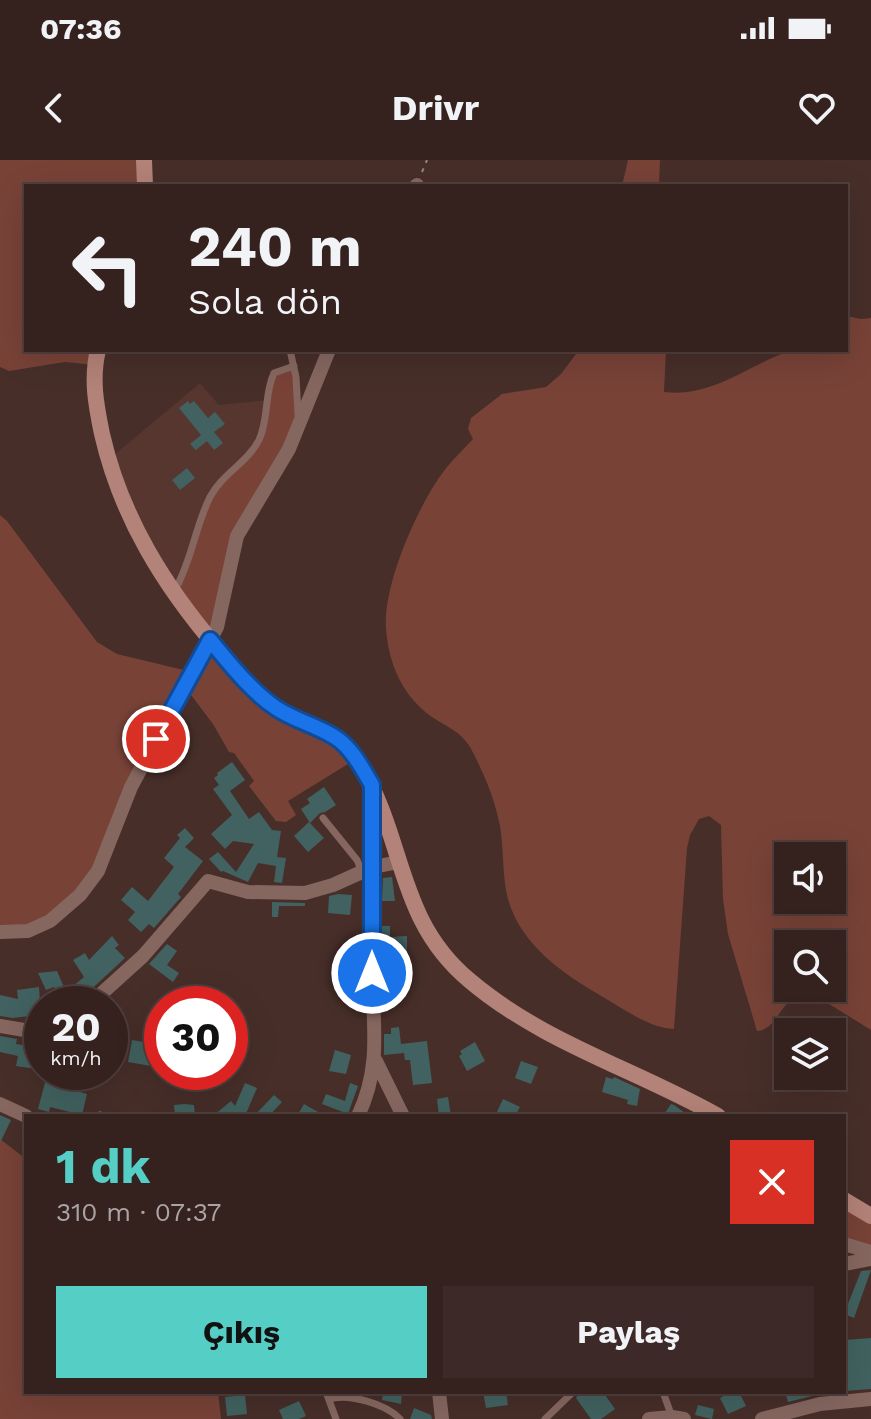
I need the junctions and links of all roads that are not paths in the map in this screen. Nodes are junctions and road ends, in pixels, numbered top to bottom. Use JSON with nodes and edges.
{"nodes":[{"id":1,"x":144,"y":160,"type":"edge"},
{"id":2,"x":145,"y":184,"type":"edge"},
{"id":3,"x":98,"y":352,"type":"edge"},
{"id":4,"x":290,"y":352,"type":"edge"},
{"id":5,"x":328,"y":352,"type":"edge"},
{"id":6,"x":294,"y":366,"type":"junction"},
{"id":7,"x":298,"y":425,"type":"junction"},
{"id":8,"x":173,"y":592,"type":"junction"},
{"id":9,"x":210,"y":640,"type":"junction"},
{"id":10,"x":372,"y":785,"type":"junction"},
{"id":11,"x":323,"y":818,"type":"dead end"},
{"id":12,"x":399,"y":862,"type":"junction"},
{"id":13,"x":367,"y":869,"type":"junction"},
{"id":14,"x":0,"y":932,"type":"edge"},
{"id":15,"x":110,"y":986,"type":"edge"},
{"id":16,"x":0,"y":1026,"type":"edge"},
{"id":17,"x":24,"y":1030,"type":"edge"},
{"id":18,"x":376,"y":1061,"type":"junction"},
{"id":19,"x":0,"y":1104,"type":"edge"},
{"id":20,"x":359,"y":1114,"type":"edge"},
{"id":21,"x":402,"y":1114,"type":"edge"},
{"id":22,"x":714,"y":1114,"type":"edge"},
{"id":23,"x":24,"y":1115,"type":"edge"},
{"id":24,"x":846,"y":1201,"type":"edge"},
{"id":25,"x":871,"y":1216,"type":"edge"},
{"id":26,"x":846,"y":1245,"type":"edge"},
{"id":27,"x":871,"y":1252,"type":"edge"},
{"id":28,"x":871,"y":1259,"type":"edge"},
{"id":29,"x":846,"y":1264,"type":"edge"},
{"id":30,"x":439,"y":1394,"type":"edge"},
{"id":31,"x":571,"y":1394,"type":"edge"},
{"id":32,"x":664,"y":1394,"type":"edge"},
{"id":33,"x":328,"y":1396,"type":"edge"},
{"id":34,"x":871,"y":1399,"type":"edge"},
{"id":35,"x":676,"y":1418,"type":"edge"},
{"id":36,"x":336,"y":1419,"type":"edge"},
{"id":37,"x":400,"y":1419,"type":"edge"},
{"id":38,"x":442,"y":1419,"type":"edge"},
{"id":39,"x":545,"y":1419,"type":"edge"},
{"id":40,"x":649,"y":1419,"type":"edge"},
{"id":41,"x":762,"y":1419,"type":"edge"}],
"edges":[{"from":1,"to":2,"type":"street"},
{"from":3,"to":8,"type":"street"},
{"from":4,"to":6,"type":"lane"},
{"from":5,"to":7,"type":"street"},
{"from":6,"to":7,"type":"lane"},
{"from":6,"to":8,"type":"lane"},
{"from":7,"to":9,"type":"street"},
{"from":8,"to":9,"type":"street"},
{"from":9,"to":10,"type":"street"},
{"from":9,"to":14,"type":"street"},
{"from":10,"to":12,"type":"street"},
{"from":10,"to":13,"type":"street"},
{"from":11,"to":13,"type":"lane"},
{"from":12,"to":13,"type":"street"},
{"from":12,"to":22,"type":"street"},
{"from":13,"to":15,"type":"street"},
{"from":13,"to":18,"type":"street"},
{"from":16,"to":17,"type":"street"},
{"from":18,"to":20,"type":"street"},
{"from":18,"to":21,"type":"street"},
{"from":19,"to":23,"type":"street"},
{"from":24,"to":25,"type":"street"},
{"from":26,"to":27,"type":"street"},
{"from":28,"to":29,"type":"street"},
{"from":30,"to":38,"type":"street"},
{"from":31,"to":39,"type":"lane"},
{"from":32,"to":35,"type":"lane"},
{"from":33,"to":36,"type":"lane"},
{"from":33,"to":37,"type":"lane"},
{"from":34,"to":41,"type":"street"},
{"from":35,"to":40,"type":"street"}]}
